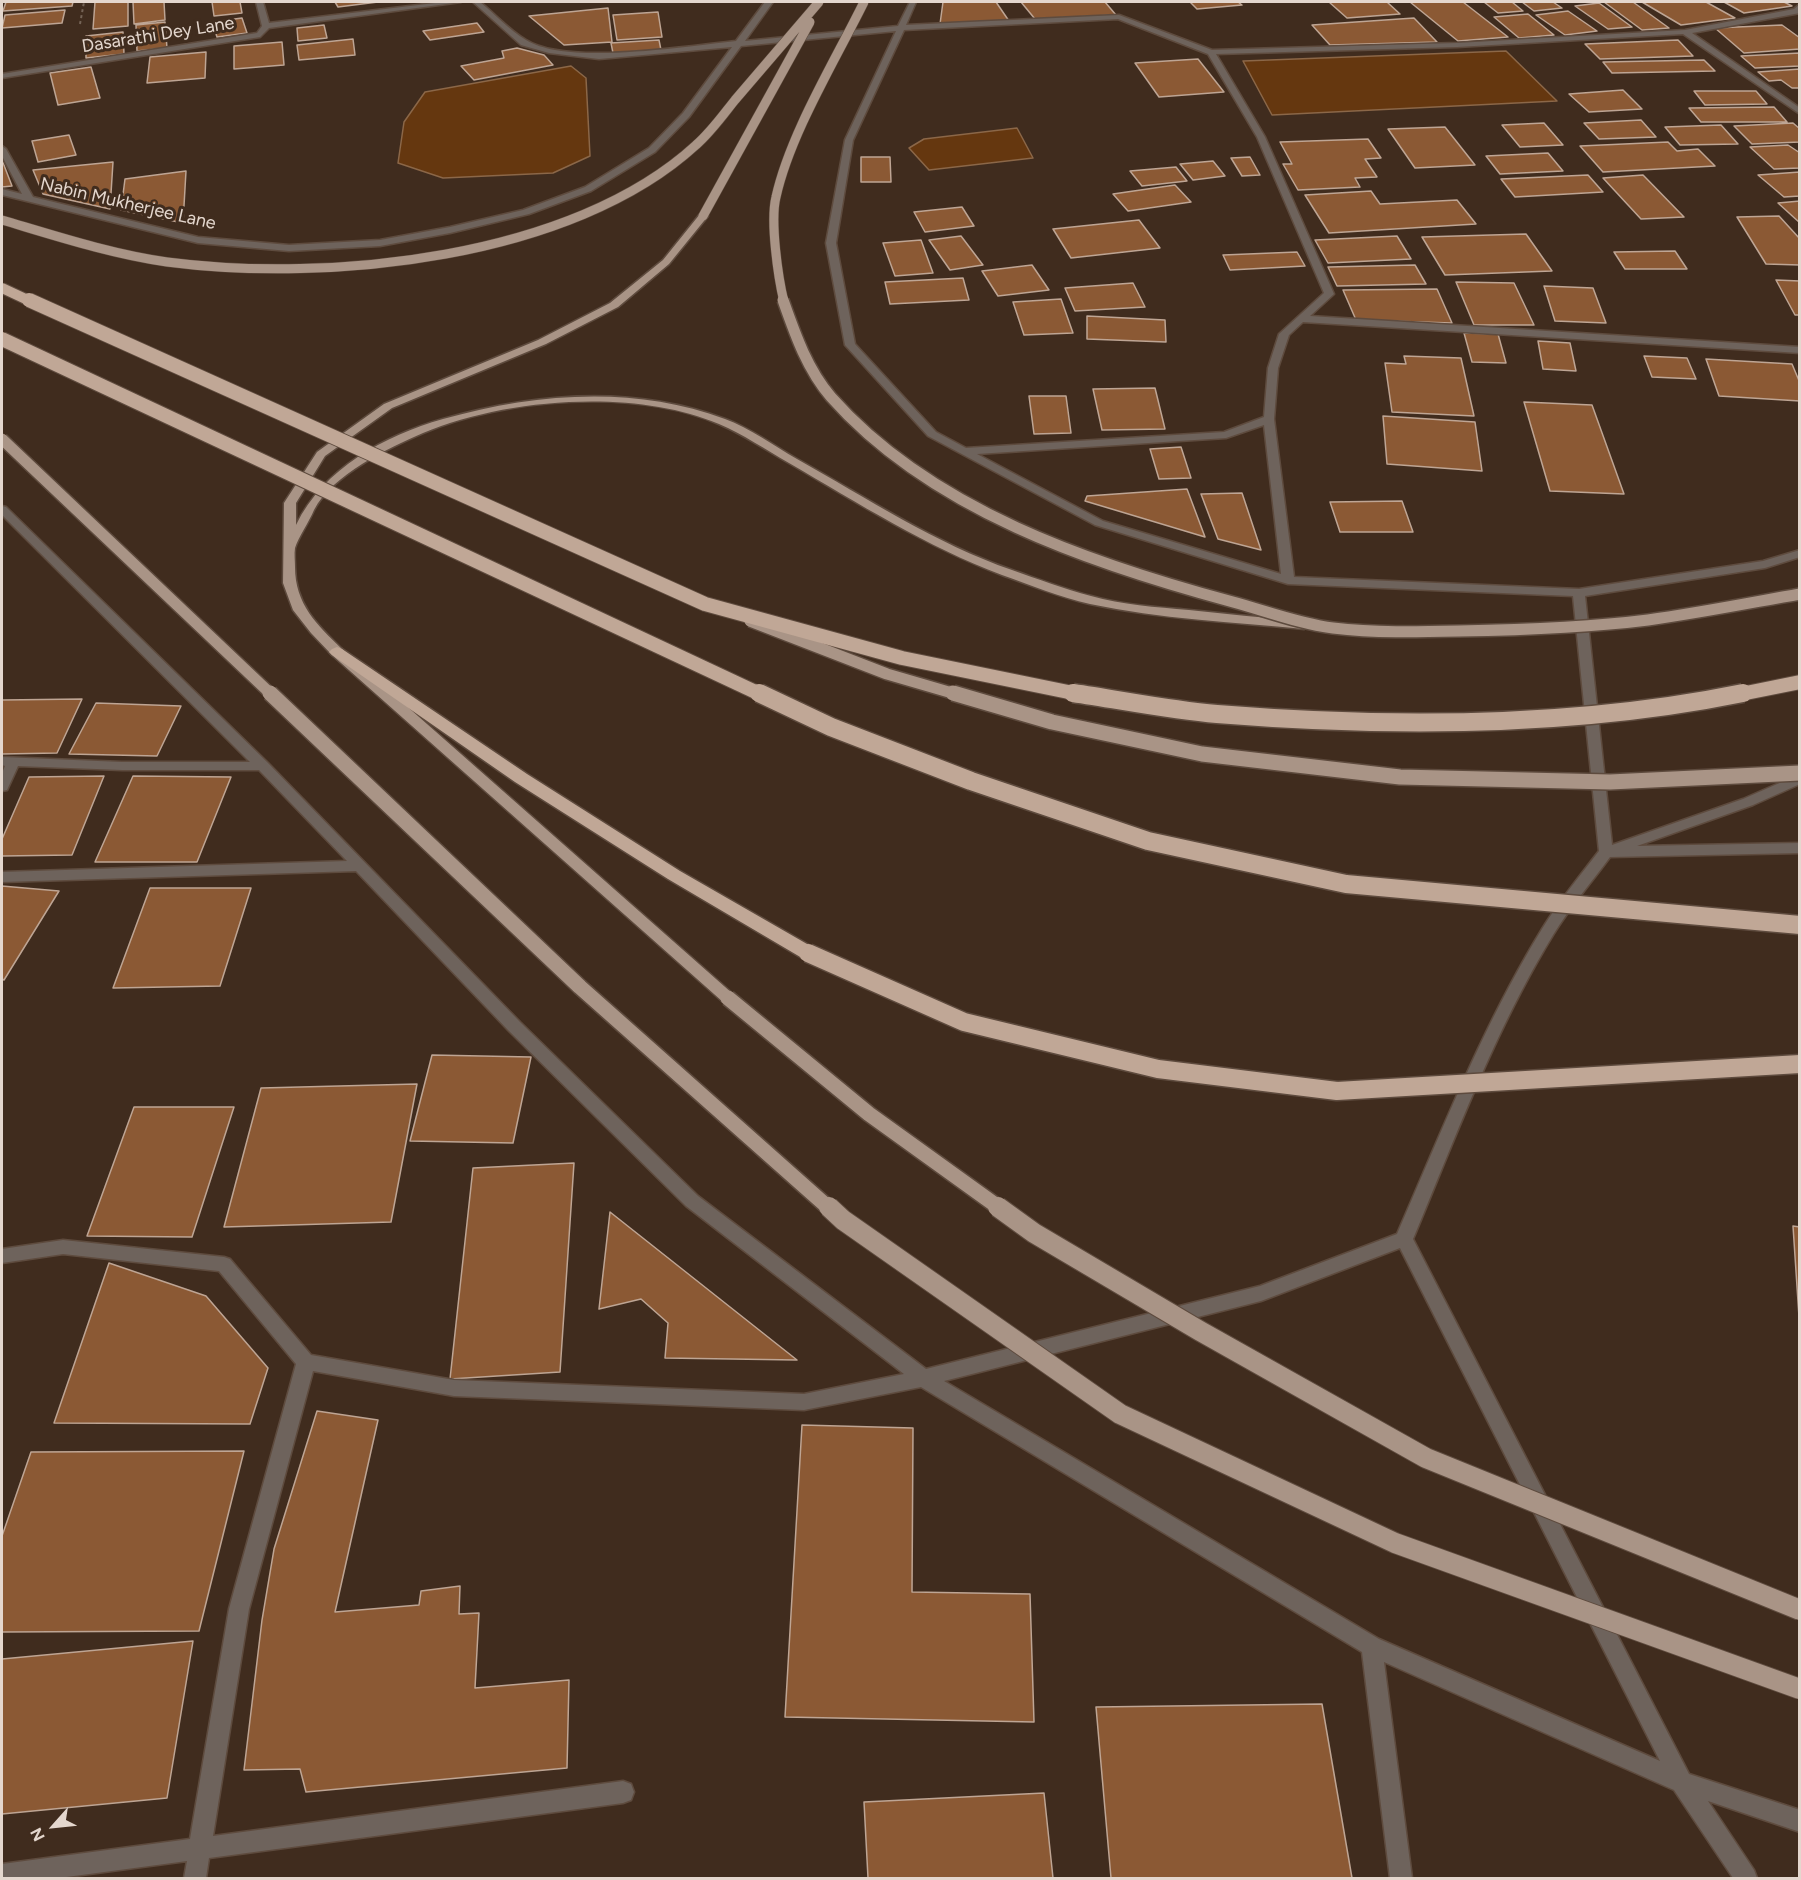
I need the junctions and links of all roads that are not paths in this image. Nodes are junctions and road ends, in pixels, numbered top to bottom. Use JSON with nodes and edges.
{"nodes":[{"id":1,"x":259,"y":2,"type":"edge"},
{"id":2,"x":457,"y":2,"type":"edge"},
{"id":3,"x":476,"y":2,"type":"edge"},
{"id":4,"x":770,"y":2,"type":"edge"},
{"id":5,"x":820,"y":2,"type":"edge"},
{"id":6,"x":864,"y":2,"type":"edge"},
{"id":7,"x":913,"y":2,"type":"edge"},
{"id":8,"x":1800,"y":6,"type":"edge"},
{"id":9,"x":266,"y":26,"type":"junction"},
{"id":10,"x":900,"y":28,"type":"junction"},
{"id":11,"x":1686,"y":32,"type":"junction"},
{"id":12,"x":735,"y":45,"type":"junction"},
{"id":13,"x":1211,"y":52,"type":"junction"},
{"id":14,"x":2,"y":76,"type":"edge"},
{"id":15,"x":1800,"y":112,"type":"edge"},
{"id":16,"x":2,"y":149,"type":"edge"},
{"id":17,"x":2,"y":192,"type":"edge"},
{"id":18,"x":29,"y":198,"type":"junction"},
{"id":19,"x":2,"y":220,"type":"edge"},
{"id":20,"x":2,"y":288,"type":"edge"},
{"id":21,"x":1301,"y":319,"type":"junction"},
{"id":22,"x":2,"y":339,"type":"edge"},
{"id":23,"x":1800,"y":350,"type":"edge"},
{"id":24,"x":1269,"y":419,"type":"junction"},
{"id":25,"x":2,"y":439,"type":"edge"},
{"id":26,"x":964,"y":451,"type":"junction"},
{"id":27,"x":2,"y":509,"type":"edge"},
{"id":28,"x":1800,"y":553,"type":"edge"},
{"id":29,"x":289,"y":557,"type":"junction"},
{"id":30,"x":1288,"y":580,"type":"junction"},
{"id":31,"x":1579,"y":593,"type":"junction"},
{"id":32,"x":1800,"y":594,"type":"edge"},
{"id":33,"x":705,"y":604,"type":"junction"},
{"id":34,"x":1331,"y":628,"type":"junction"},
{"id":35,"x":337,"y":652,"type":"junction"},
{"id":36,"x":1800,"y":682,"type":"edge"},
{"id":37,"x":8,"y":761,"type":"edge"},
{"id":38,"x":263,"y":766,"type":"junction"},
{"id":39,"x":1800,"y":773,"type":"edge"},
{"id":40,"x":1800,"y":778,"type":"edge"},
{"id":41,"x":2,"y":787,"type":"edge"},
{"id":42,"x":1800,"y":848,"type":"edge"},
{"id":43,"x":1606,"y":852,"type":"junction"},
{"id":44,"x":360,"y":866,"type":"junction"},
{"id":45,"x":2,"y":877,"type":"edge"},
{"id":46,"x":1800,"y":925,"type":"edge"},
{"id":47,"x":1800,"y":1064,"type":"edge"},
{"id":48,"x":1404,"y":1239,"type":"junction"},
{"id":49,"x":2,"y":1256,"type":"edge"},
{"id":50,"x":306,"y":1362,"type":"junction"},
{"id":51,"x":923,"y":1378,"type":"junction"},
{"id":52,"x":1800,"y":1610,"type":"edge"},
{"id":53,"x":1372,"y":1646,"type":"junction"},
{"id":54,"x":1800,"y":1689,"type":"edge"},
{"id":55,"x":1682,"y":1782,"type":"junction"},
{"id":56,"x":623,"y":1792,"type":"dead end"},
{"id":57,"x":1800,"y":1821,"type":"edge"},
{"id":58,"x":200,"y":1848,"type":"junction"},
{"id":59,"x":2,"y":1875,"type":"edge"},
{"id":60,"x":195,"y":1878,"type":"edge"},
{"id":61,"x":1401,"y":1878,"type":"edge"},
{"id":62,"x":1746,"y":1878,"type":"edge"}],
"edges":[{"from":1,"to":9,"type":"street"},
{"from":2,"to":9,"type":"street","name":"Dasarathi Dey Lane"},
{"from":3,"to":12,"type":"street"},
{"from":4,"to":12,"type":"street","name":"Nabin Mukherjee Lane"},
{"from":5,"to":19,"type":"main road","bridge":true},
{"from":5,"to":29,"type":"main road","bridge":true},
{"from":6,"to":34,"type":"main road","bridge":true},
{"from":7,"to":10,"type":"street"},
{"from":8,"to":11,"type":"street"},
{"from":9,"to":14,"type":"street","name":"Dasarathi Dey Lane"},
{"from":10,"to":12,"type":"street"},
{"from":10,"to":13,"type":"street"},
{"from":10,"to":26,"type":"street"},
{"from":11,"to":13,"type":"street"},
{"from":11,"to":15,"type":"street"},
{"from":12,"to":18,"type":"street","name":"Nabin Mukherjee Lane"},
{"from":13,"to":21,"type":"street"},
{"from":16,"to":18,"type":"street"},
{"from":17,"to":18,"type":"street","name":"Nabin Mukherjee Lane"},
{"from":20,"to":33,"type":"highway","bridge":true},
{"from":21,"to":23,"type":"street"},
{"from":21,"to":24,"type":"street"},
{"from":22,"to":46,"type":"highway","bridge":true},
{"from":24,"to":26,"type":"street"},
{"from":24,"to":30,"type":"street"},
{"from":25,"to":54,"type":"main road","bridge":true},
{"from":26,"to":30,"type":"street"},
{"from":27,"to":38,"type":"street"},
{"from":28,"to":31,"type":"street"},
{"from":29,"to":34,"type":"main road","bridge":true},
{"from":29,"to":35,"type":"main road"},
{"from":30,"to":31,"type":"street"},
{"from":31,"to":43,"type":"street"},
{"from":32,"to":34,"type":"main road","bridge":true},
{"from":33,"to":36,"type":"highway","bridge":true},
{"from":33,"to":39,"type":"main road","bridge":true},
{"from":35,"to":47,"type":"highway","bridge":true},
{"from":35,"to":52,"type":"main road","bridge":true},
{"from":37,"to":38,"type":"street"},
{"from":37,"to":41,"type":"street"},
{"from":38,"to":44,"type":"street"},
{"from":40,"to":43,"type":"street"},
{"from":42,"to":43,"type":"street"},
{"from":43,"to":48,"type":"street"},
{"from":44,"to":45,"type":"street"},
{"from":44,"to":51,"type":"street"},
{"from":48,"to":51,"type":"street"},
{"from":48,"to":55,"type":"street"},
{"from":49,"to":50,"type":"street"},
{"from":50,"to":51,"type":"street"},
{"from":50,"to":58,"type":"street"},
{"from":51,"to":53,"type":"street"},
{"from":53,"to":55,"type":"street"},
{"from":53,"to":61,"type":"street"},
{"from":55,"to":57,"type":"street"},
{"from":55,"to":62,"type":"street"},
{"from":56,"to":58,"type":"street"},
{"from":58,"to":59,"type":"street"},
{"from":58,"to":60,"type":"street"}]}
